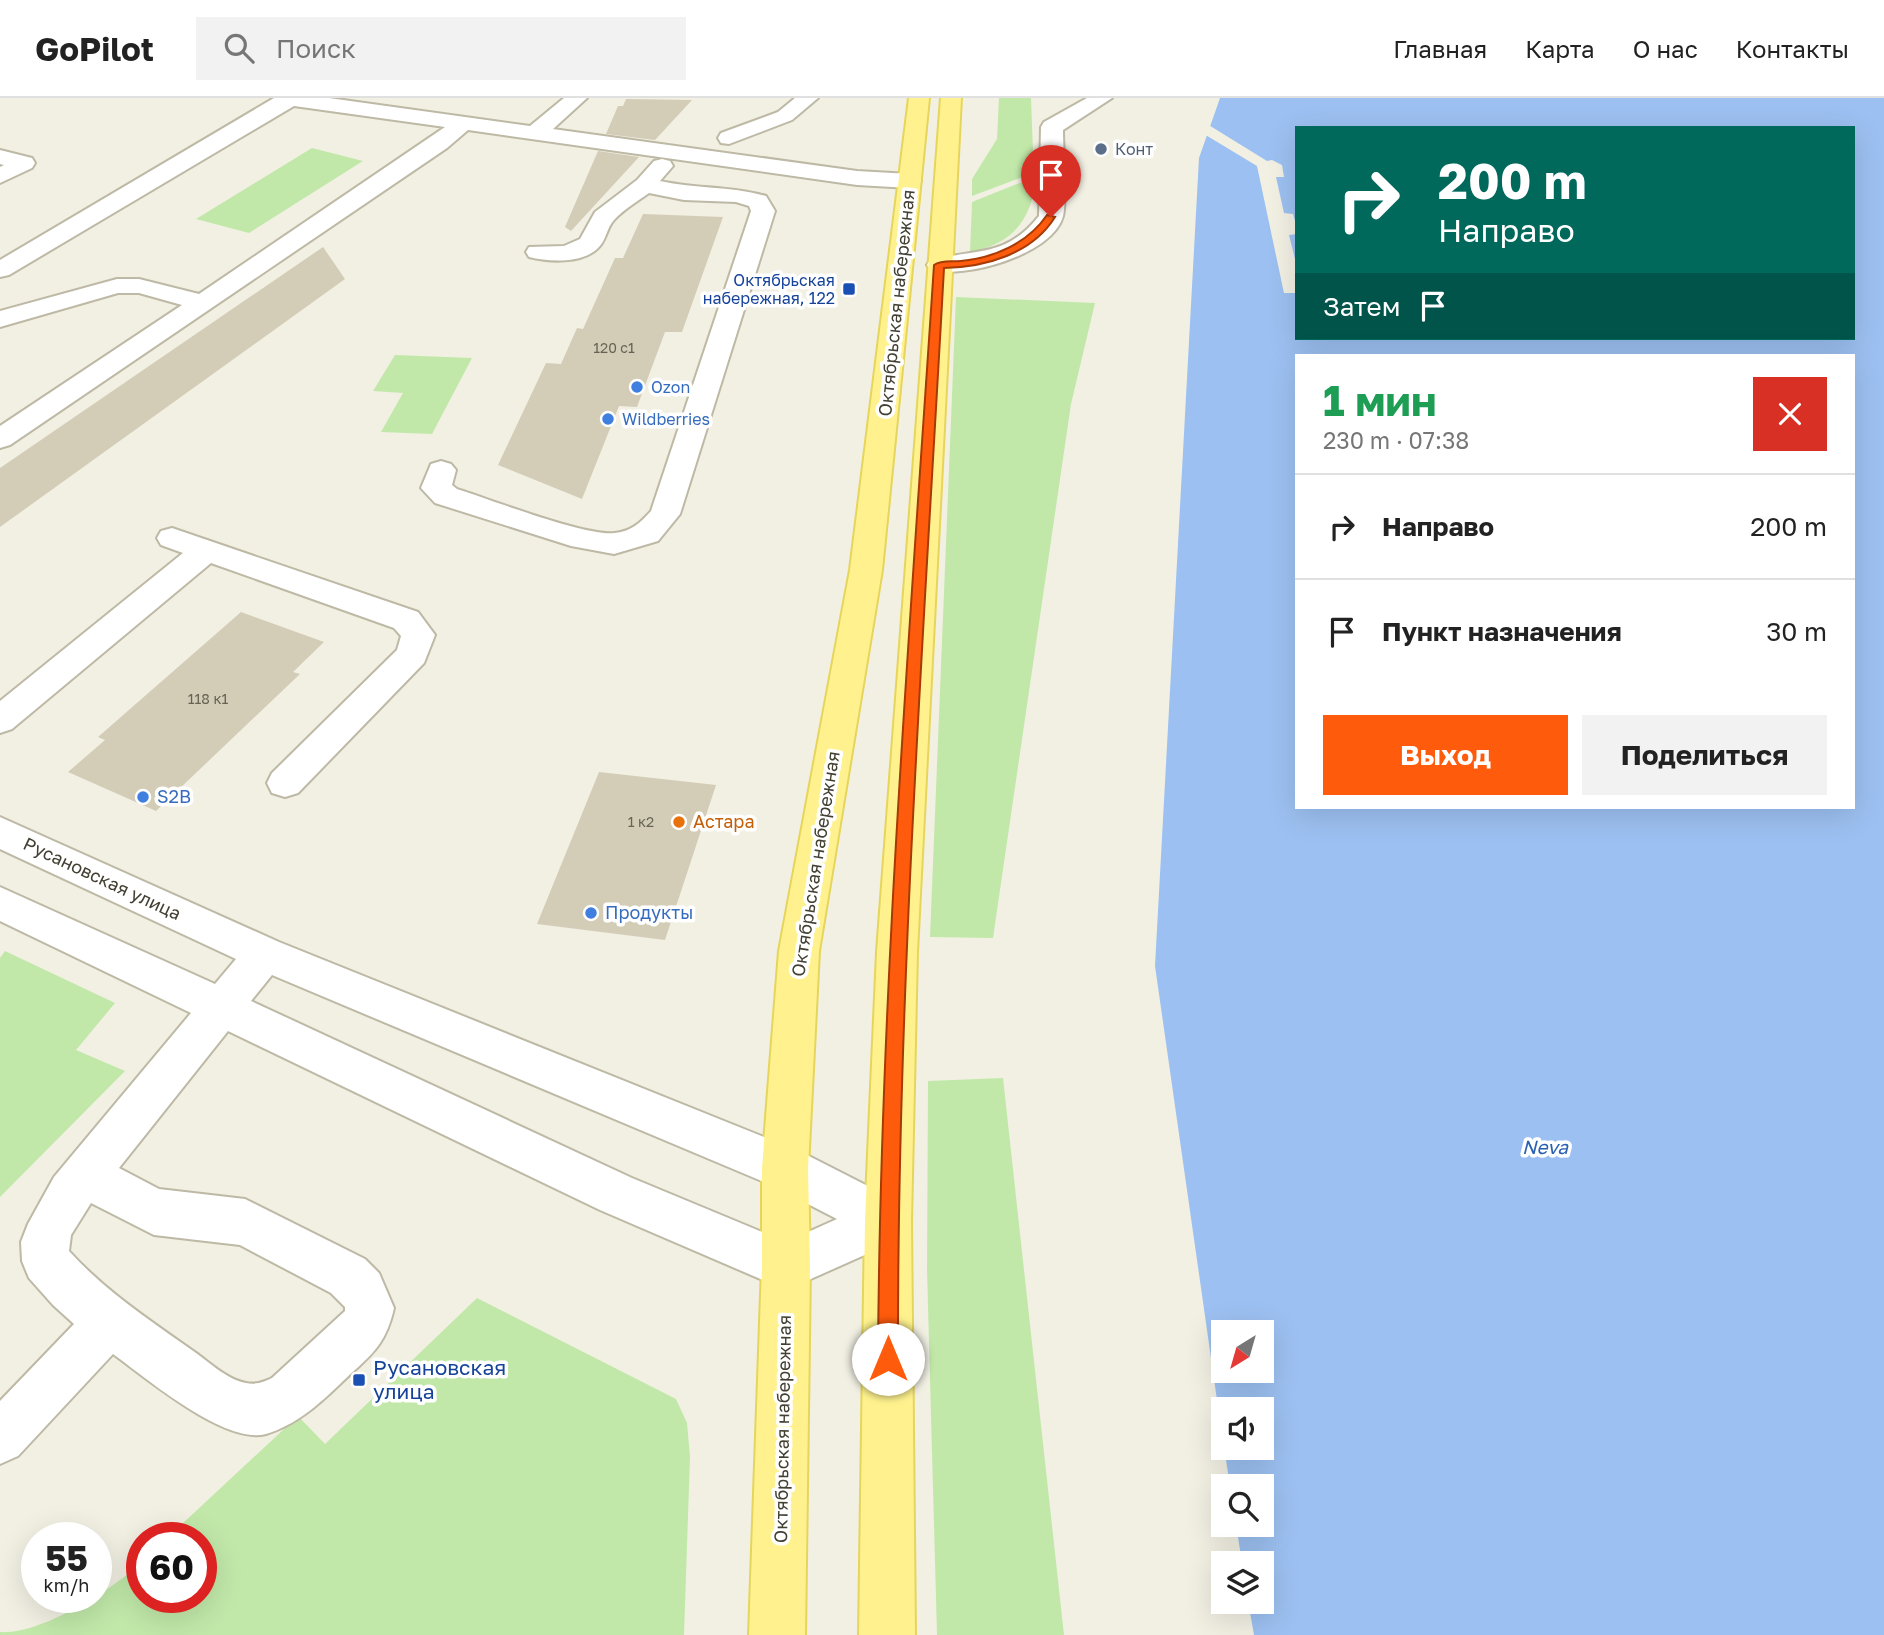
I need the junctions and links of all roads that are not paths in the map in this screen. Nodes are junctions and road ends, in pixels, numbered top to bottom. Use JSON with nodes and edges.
{"nodes":[{"id":1,"x":284,"y":98,"type":"edge"},
{"id":2,"x":577,"y":98,"type":"edge"},
{"id":3,"x":808,"y":98,"type":"edge"},
{"id":4,"x":919,"y":98,"type":"edge"},
{"id":5,"x":951,"y":98,"type":"edge"},
{"id":6,"x":1102,"y":98,"type":"edge"},
{"id":7,"x":290,"y":99,"type":"edge"},
{"id":8,"x":463,"y":123,"type":"junction"},
{"id":9,"x":535,"y":133,"type":"junction"},
{"id":10,"x":729,"y":138,"type":"dead end"},
{"id":11,"x":674,"y":152,"type":"junction"},
{"id":12,"x":0,"y":157,"type":"edge"},
{"id":13,"x":0,"y":176,"type":"edge"},
{"id":14,"x":910,"y":181,"type":"junction"},
{"id":15,"x":645,"y":185,"type":"junction"},
{"id":16,"x":538,"y":252,"type":"dead end"},
{"id":17,"x":7,"y":260,"type":"edge"},
{"id":18,"x":939,"y":265,"type":"junction"},
{"id":19,"x":201,"y":302,"type":"junction"},
{"id":20,"x":0,"y":319,"type":"edge"},
{"id":21,"x":0,"y":439,"type":"edge"},
{"id":22,"x":441,"y":470,"type":"dead end"},
{"id":23,"x":172,"y":538,"type":"dead end"},
{"id":24,"x":207,"y":551,"type":"junction"},
{"id":25,"x":0,"y":720,"type":"edge"},
{"id":26,"x":285,"y":783,"type":"dead end"},
{"id":27,"x":0,"y":832,"type":"edge"},
{"id":28,"x":7,"y":917,"type":"edge"},
{"id":29,"x":265,"y":954,"type":"junction"},
{"id":30,"x":220,"y":1007,"type":"junction"},
{"id":31,"x":785,"y":1168,"type":"junction"},
{"id":32,"x":86,"y":1175,"type":"junction"},
{"id":33,"x":888,"y":1220,"type":"junction"},
{"id":34,"x":786,"y":1266,"type":"junction"},
{"id":35,"x":110,"y":1322,"type":"junction"},
{"id":36,"x":0,"y":1438,"type":"edge"},
{"id":37,"x":777,"y":1635,"type":"edge"},
{"id":38,"x":887,"y":1635,"type":"edge"}],
"edges":[{"from":1,"to":7,"type":"street"},
{"from":2,"to":9,"type":"street"},
{"from":3,"to":10,"type":"street"},
{"from":4,"to":14,"type":"main road","name":"Октябрьская набережная"},
{"from":5,"to":18,"type":"main road","name":"Октябрьская набережная"},
{"from":6,"to":18,"type":"street"},
{"from":7,"to":8,"type":"street"},
{"from":7,"to":17,"type":"street"},
{"from":8,"to":9,"type":"street"},
{"from":8,"to":19,"type":"street"},
{"from":9,"to":11,"type":"street"},
{"from":11,"to":14,"type":"street"},
{"from":11,"to":15,"type":"street"},
{"from":12,"to":13,"type":"street"},
{"from":14,"to":31,"type":"main road","name":"Октябрьская набережная"},
{"from":15,"to":16,"type":"street"},
{"from":15,"to":22,"type":"street"},
{"from":18,"to":33,"type":"main road","name":"Октябрьская набережная"},
{"from":19,"to":20,"type":"street"},
{"from":19,"to":21,"type":"street"},
{"from":23,"to":24,"type":"street"},
{"from":24,"to":25,"type":"street"},
{"from":24,"to":26,"type":"street"},
{"from":27,"to":29,"type":"street","name":"Русановская улица"},
{"from":28,"to":30,"type":"street"},
{"from":29,"to":30,"type":"street"},
{"from":29,"to":31,"type":"street","name":"Русановская улица"},
{"from":30,"to":32,"type":"street"},
{"from":30,"to":34,"type":"street"},
{"from":31,"to":33,"type":"street","name":"Русановская улица"},
{"from":31,"to":34,"type":"main road","name":"Октябрьская набережная"},
{"from":32,"to":35,"type":"street"},
{"from":32,"to":35,"type":"street"},
{"from":33,"to":34,"type":"street"},
{"from":33,"to":38,"type":"main road","name":"Октябрьская набережная"},
{"from":34,"to":37,"type":"main road","name":"Октябрьская набережная"},
{"from":35,"to":36,"type":"street"}]}
